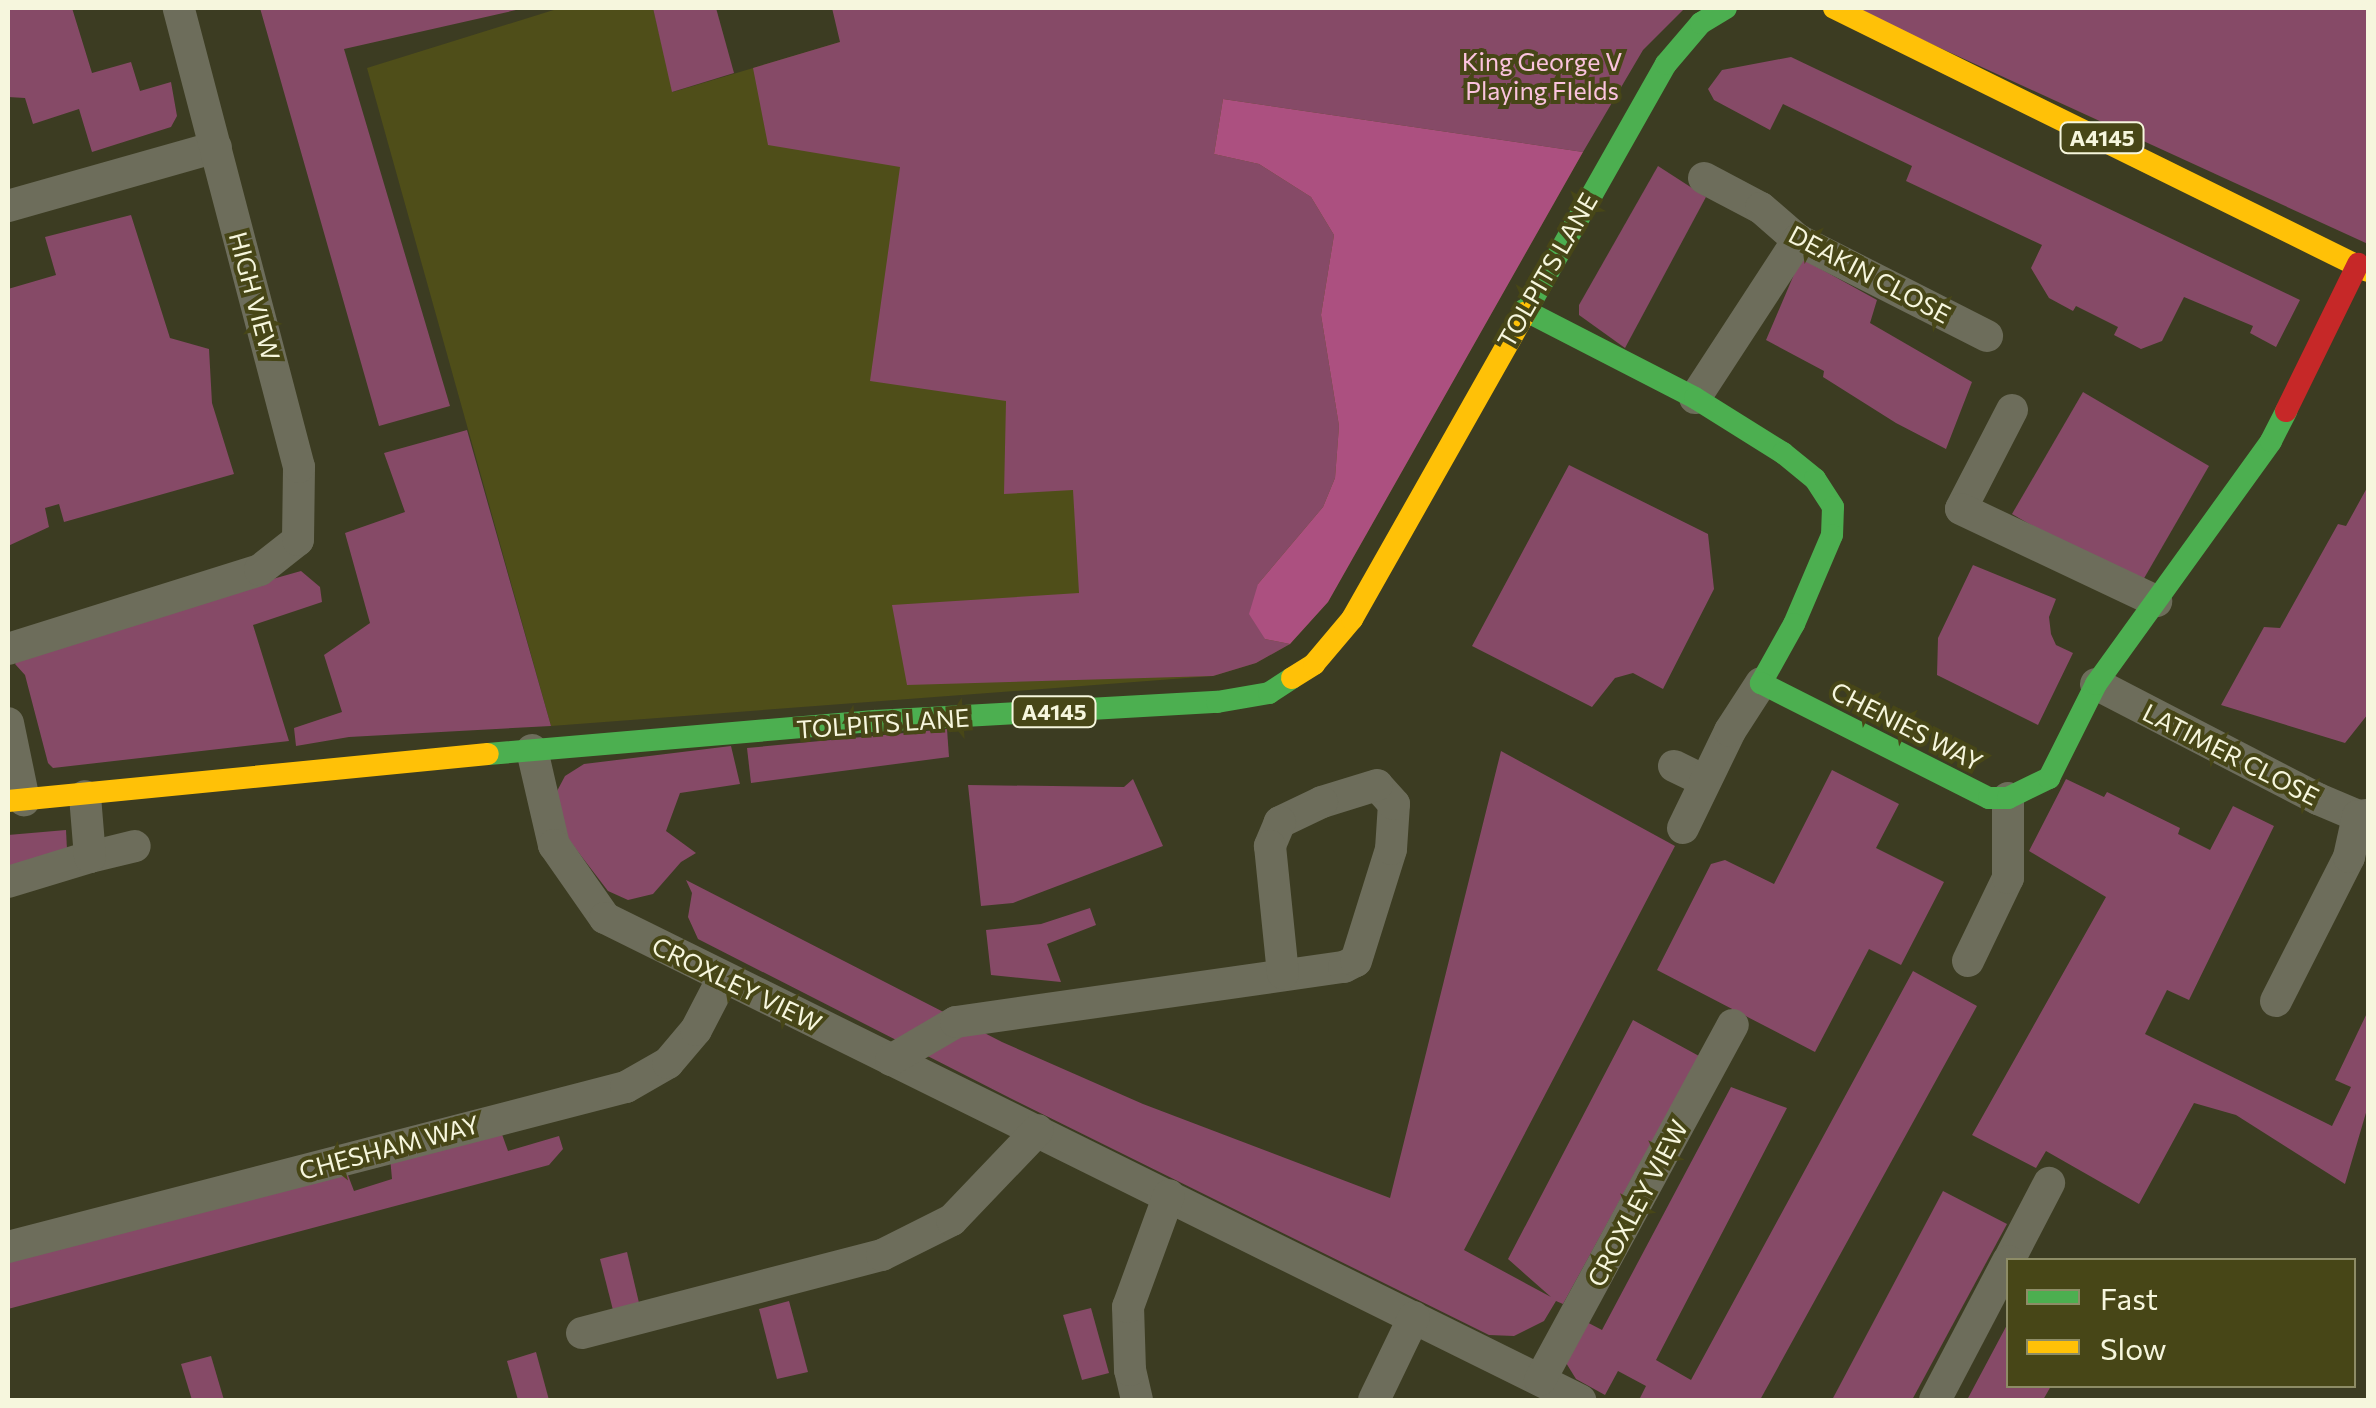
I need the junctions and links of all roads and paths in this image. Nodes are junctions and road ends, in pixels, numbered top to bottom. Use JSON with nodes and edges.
{"nodes":[{"id":1,"x":179,"y":8,"type":"edge"},
{"id":2,"x":1726,"y":8,"type":"edge"},
{"id":3,"x":1834,"y":8,"type":"edge"},
{"id":4,"x":216,"y":147,"type":"junction"},
{"id":5,"x":1704,"y":178,"type":"dead end"},
{"id":6,"x":8,"y":206,"type":"edge"},
{"id":7,"x":1798,"y":240,"type":"junction"},
{"id":8,"x":2363,"y":267,"type":"edge"},
{"id":9,"x":1524,"y":310,"type":"junction"},
{"id":10,"x":1988,"y":336,"type":"dead end"},
{"id":11,"x":1695,"y":398,"type":"junction"},
{"id":12,"x":2012,"y":410,"type":"dead end"},
{"id":13,"x":2156,"y":601,"type":"junction"},
{"id":14,"x":8,"y":649,"type":"edge"},
{"id":15,"x":1761,"y":683,"type":"junction"},
{"id":16,"x":2096,"y":684,"type":"junction"},
{"id":17,"x":8,"y":723,"type":"edge"},
{"id":18,"x":532,"y":750,"type":"junction"},
{"id":19,"x":1674,"y":766,"type":"dead end"},
{"id":20,"x":1705,"y":781,"type":"junction"},
{"id":21,"x":85,"y":796,"type":"junction"},
{"id":22,"x":2008,"y":798,"type":"junction"},
{"id":23,"x":16,"y":800,"type":"edge"},
{"id":24,"x":2364,"y":815,"type":"edge"},
{"id":25,"x":1683,"y":828,"type":"dead end"},
{"id":26,"x":135,"y":846,"type":"dead end"},
{"id":27,"x":90,"y":857,"type":"junction"},
{"id":28,"x":8,"y":882,"type":"edge"},
{"id":29,"x":1968,"y":961,"type":"dead end"},
{"id":30,"x":1283,"y":973,"type":"junction"},
{"id":31,"x":723,"y":978,"type":"junction"},
{"id":32,"x":2276,"y":1001,"type":"dead end"},
{"id":33,"x":1732,"y":1025,"type":"dead end"},
{"id":34,"x":891,"y":1060,"type":"junction"},
{"id":35,"x":1038,"y":1130,"type":"junction"},
{"id":36,"x":2049,"y":1184,"type":"dead end"},
{"id":37,"x":1169,"y":1195,"type":"junction"},
{"id":38,"x":8,"y":1247,"type":"edge"},
{"id":39,"x":2011,"y":1258,"type":"edge"},
{"id":40,"x":2006,"y":1267,"type":"edge"},
{"id":41,"x":1414,"y":1317,"type":"junction"},
{"id":42,"x":582,"y":1333,"type":"dead end"},
{"id":43,"x":1540,"y":1380,"type":"junction"},
{"id":44,"x":1137,"y":1400,"type":"edge"},
{"id":45,"x":1374,"y":1400,"type":"edge"},
{"id":46,"x":1580,"y":1400,"type":"edge"},
{"id":47,"x":1935,"y":1400,"type":"edge"}],
"edges":[{"from":1,"to":4,"type":"street","name":"HIGH VIEW"},
{"from":2,"to":9,"type":"main road","name":"TOLPITS LANE","number":"A4145"},
{"from":3,"to":8,"type":"main road","number":"A4145"},
{"from":4,"to":6,"type":"street"},
{"from":4,"to":14,"type":"street","name":"HIGH VIEW"},
{"from":5,"to":7,"type":"street","name":"DEAKIN CLOSE"},
{"from":7,"to":10,"type":"street","name":"DEAKIN CLOSE"},
{"from":7,"to":11,"type":"street"},
{"from":8,"to":13,"type":"main road"},
{"from":9,"to":11,"type":"main road"},
{"from":9,"to":18,"type":"main road","name":"TOLPITS LANE","number":"A4145"},
{"from":11,"to":15,"type":"main road"},
{"from":12,"to":13,"type":"street"},
{"from":13,"to":16,"type":"main road"},
{"from":15,"to":20,"type":"street"},
{"from":15,"to":22,"type":"main road","name":"CHENIES WAY"},
{"from":16,"to":22,"type":"main road"},
{"from":16,"to":24,"type":"street","name":"LATIMER CLOSE"},
{"from":17,"to":23,"type":"street"},
{"from":18,"to":21,"type":"main road","name":"TOLPITS LANE","number":"A4145"},
{"from":18,"to":31,"type":"street","name":"CROXLEY VIEW"},
{"from":19,"to":20,"type":"street"},
{"from":20,"to":25,"type":"street"},
{"from":21,"to":23,"type":"main road","name":"TOLPITS LANE","number":"A4145"},
{"from":21,"to":27,"type":"street"},
{"from":22,"to":29,"type":"street"},
{"from":24,"to":32,"type":"street"},
{"from":26,"to":27,"type":"street"},
{"from":27,"to":28,"type":"street"},
{"from":30,"to":30,"type":"street"},
{"from":30,"to":34,"type":"street"},
{"from":31,"to":34,"type":"street","name":"CROXLEY VIEW"},
{"from":31,"to":38,"type":"street","name":"CHESHAM WAY"},
{"from":33,"to":43,"type":"street","name":"CROXLEY VIEW"},
{"from":34,"to":35,"type":"street","name":"CROXLEY VIEW"},
{"from":35,"to":37,"type":"street","name":"CROXLEY VIEW"},
{"from":35,"to":42,"type":"street"},
{"from":36,"to":39,"type":"street"},
{"from":37,"to":41,"type":"street","name":"CROXLEY VIEW"},
{"from":37,"to":44,"type":"street"},
{"from":40,"to":47,"type":"street"},
{"from":41,"to":43,"type":"street","name":"CROXLEY VIEW"},
{"from":41,"to":45,"type":"street"},
{"from":43,"to":46,"type":"street","name":"CROXLEY VIEW"}]}
